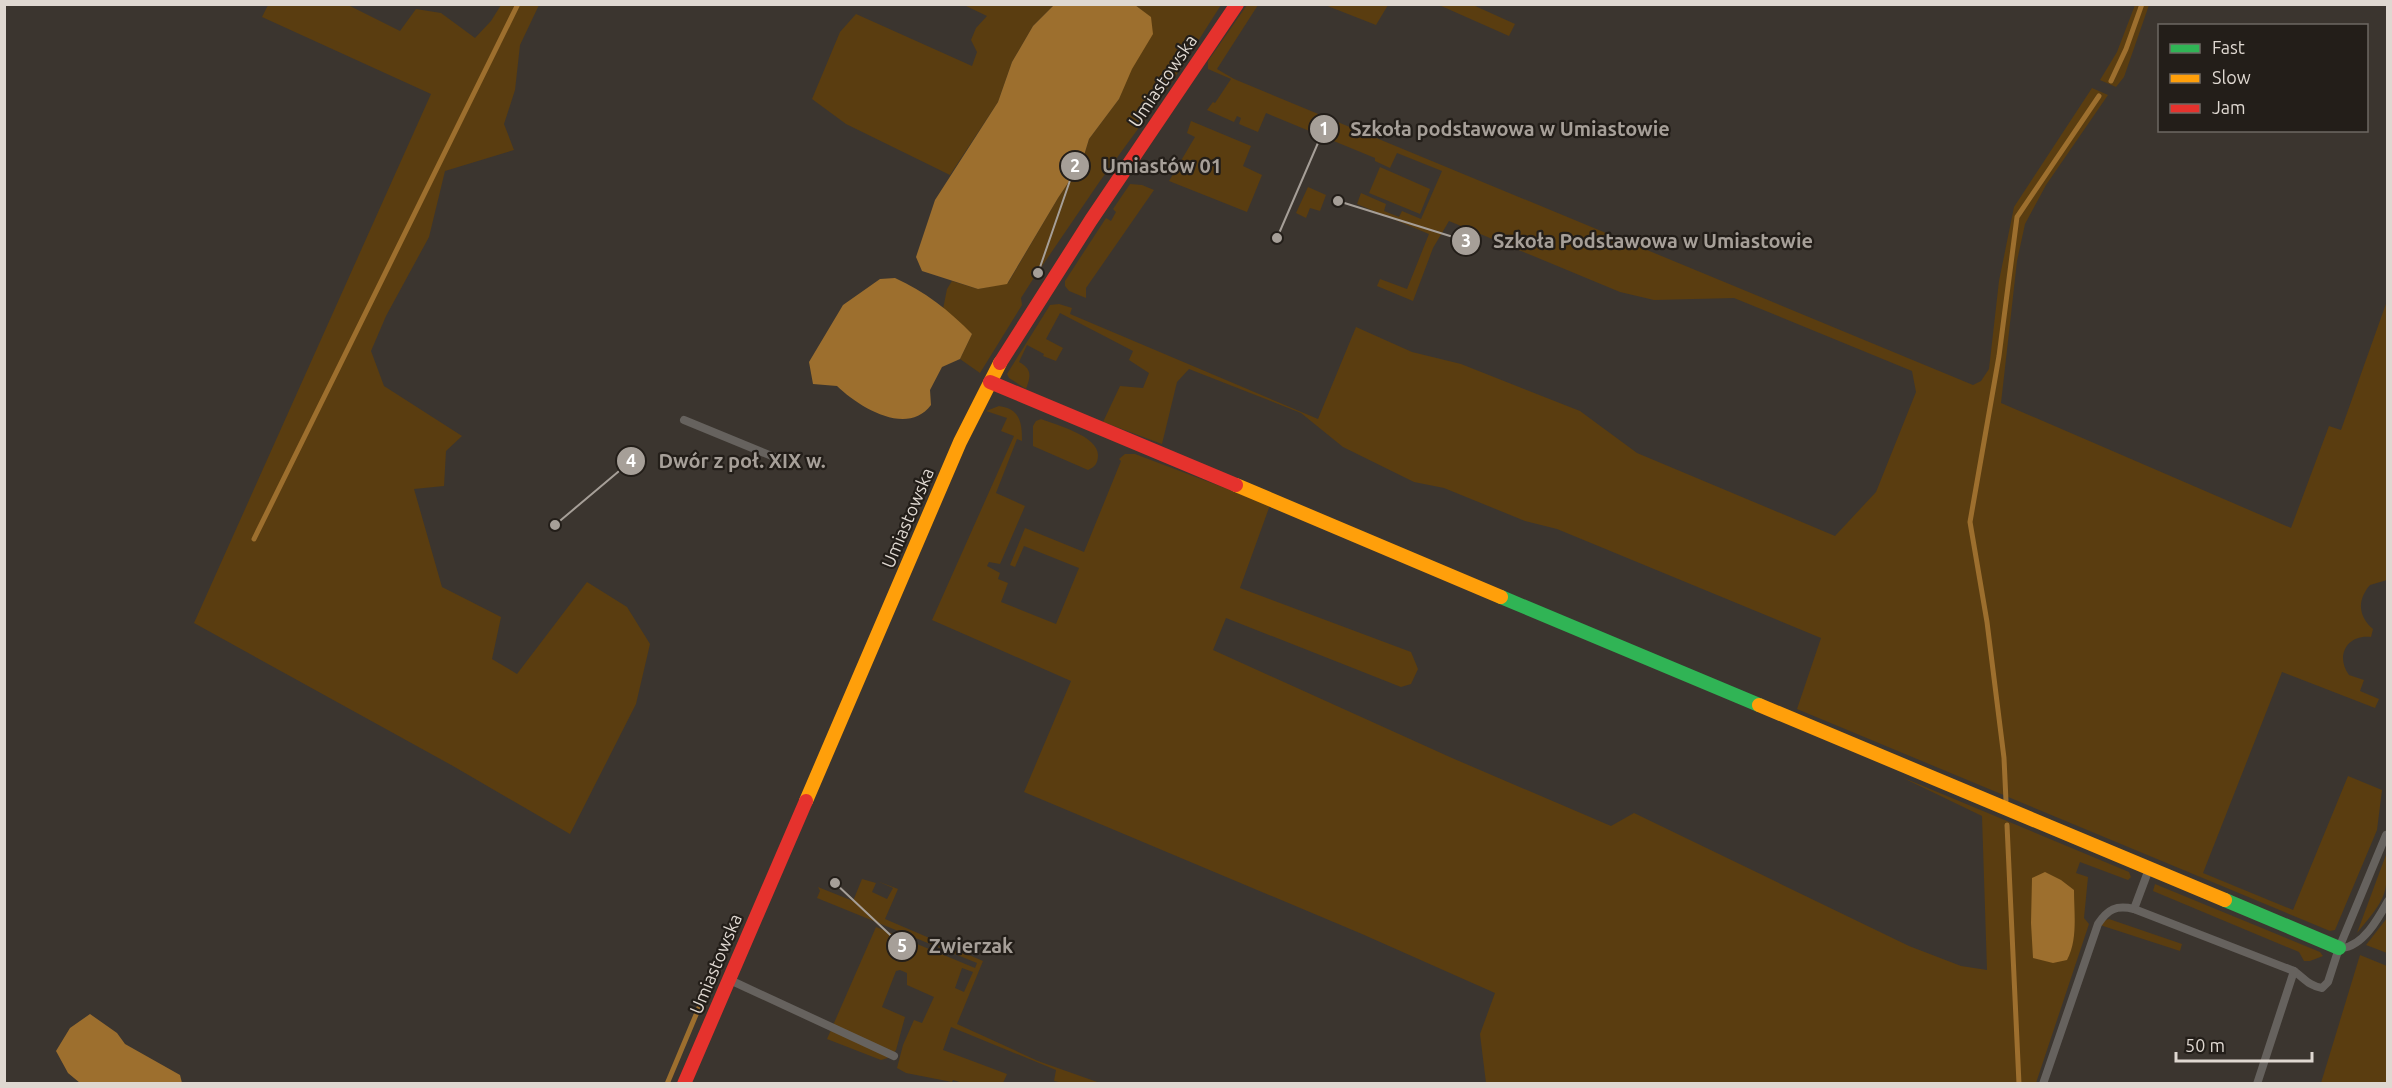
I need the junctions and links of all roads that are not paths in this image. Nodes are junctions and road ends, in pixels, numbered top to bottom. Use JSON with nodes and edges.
{"nodes":[{"id":1,"x":1236,"y":4,"type":"edge"},
{"id":2,"x":990,"y":382,"type":"junction"},
{"id":3,"x":684,"y":420,"type":"dead end"},
{"id":4,"x":780,"y":459,"type":"dead end"},
{"id":5,"x":2386,"y":835,"type":"dead end"},
{"id":6,"x":2149,"y":868,"type":"junction"},
{"id":7,"x":2388,"y":902,"type":"edge"},
{"id":8,"x":2134,"y":909,"type":"junction"},
{"id":9,"x":2339,"y":948,"type":"junction"},
{"id":10,"x":2294,"y":971,"type":"junction"},
{"id":11,"x":729,"y":979,"type":"junction"},
{"id":12,"x":894,"y":1056,"type":"dead end"},
{"id":13,"x":684,"y":1083,"type":"edge"},
{"id":14,"x":2043,"y":1083,"type":"edge"},
{"id":15,"x":2257,"y":1083,"type":"edge"}],
"edges":[{"from":1,"to":2,"type":"street","name":"Umiastowska"},
{"from":2,"to":6,"type":"street"},
{"from":2,"to":11,"type":"street","name":"Umiastowska"},
{"from":3,"to":4,"type":"lane"},
{"from":5,"to":9,"type":"lane"},
{"from":6,"to":8,"type":"lane"},
{"from":6,"to":9,"type":"street"},
{"from":7,"to":9,"type":"lane"},
{"from":8,"to":10,"type":"lane"},
{"from":8,"to":14,"type":"lane"},
{"from":9,"to":10,"type":"lane"},
{"from":10,"to":15,"type":"lane"},
{"from":11,"to":12,"type":"lane"},
{"from":11,"to":13,"type":"street","name":"Umiastowska"}]}
